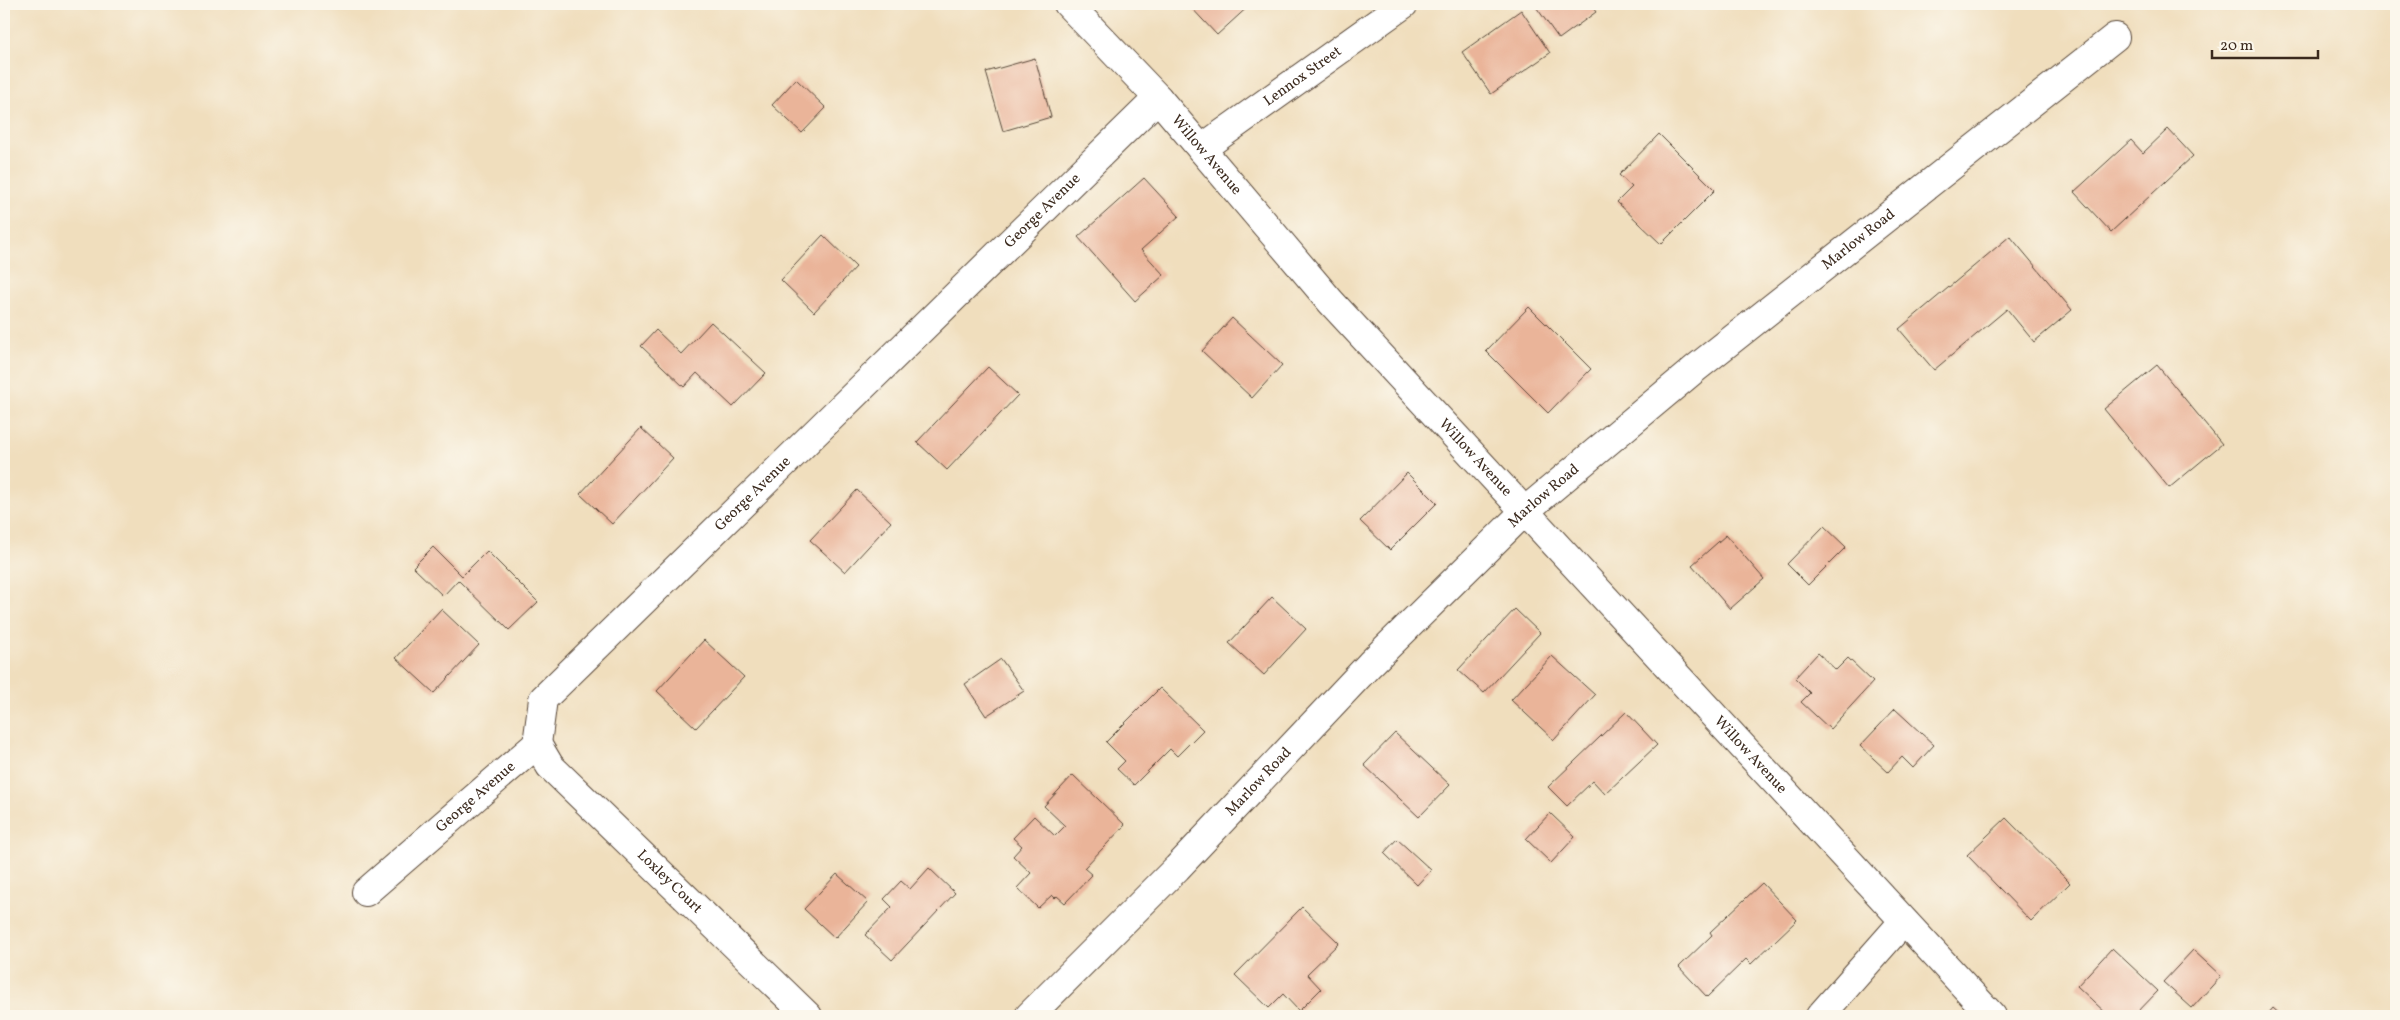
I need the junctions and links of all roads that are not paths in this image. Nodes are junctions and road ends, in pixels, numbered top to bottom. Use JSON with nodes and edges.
{"nodes":[{"id":1,"x":1068,"y":4,"type":"edge"},
{"id":2,"x":1404,"y":4,"type":"edge"},
{"id":3,"x":2115,"y":37,"type":"dead end"},
{"id":4,"x":1158,"y":98,"type":"junction"},
{"id":5,"x":1201,"y":149,"type":"junction"},
{"id":6,"x":1525,"y":511,"type":"junction"},
{"id":7,"x":537,"y":744,"type":"junction"},
{"id":8,"x":366,"y":892,"type":"dead end"},
{"id":9,"x":1903,"y":922,"type":"junction"},
{"id":10,"x":808,"y":1016,"type":"edge"},
{"id":11,"x":1029,"y":1016,"type":"edge"},
{"id":12,"x":1820,"y":1016,"type":"edge"},
{"id":13,"x":1992,"y":1016,"type":"edge"}],
"edges":[{"from":1,"to":4,"type":"street","name":"Willow Avenue"},
{"from":2,"to":5,"type":"street","name":"Lennox Street"},
{"from":3,"to":6,"type":"street","name":"Marlow Road"},
{"from":4,"to":5,"type":"street","name":"Willow Avenue"},
{"from":4,"to":7,"type":"street","name":"George Avenue"},
{"from":5,"to":6,"type":"street","name":"Willow Avenue"},
{"from":6,"to":9,"type":"street","name":"Willow Avenue"},
{"from":6,"to":11,"type":"street","name":"Marlow Road"},
{"from":7,"to":8,"type":"street","name":"George Avenue"},
{"from":7,"to":10,"type":"street","name":"Loxley Court"},
{"from":9,"to":12,"type":"street"},
{"from":9,"to":13,"type":"street","name":"Willow Avenue"}]}
